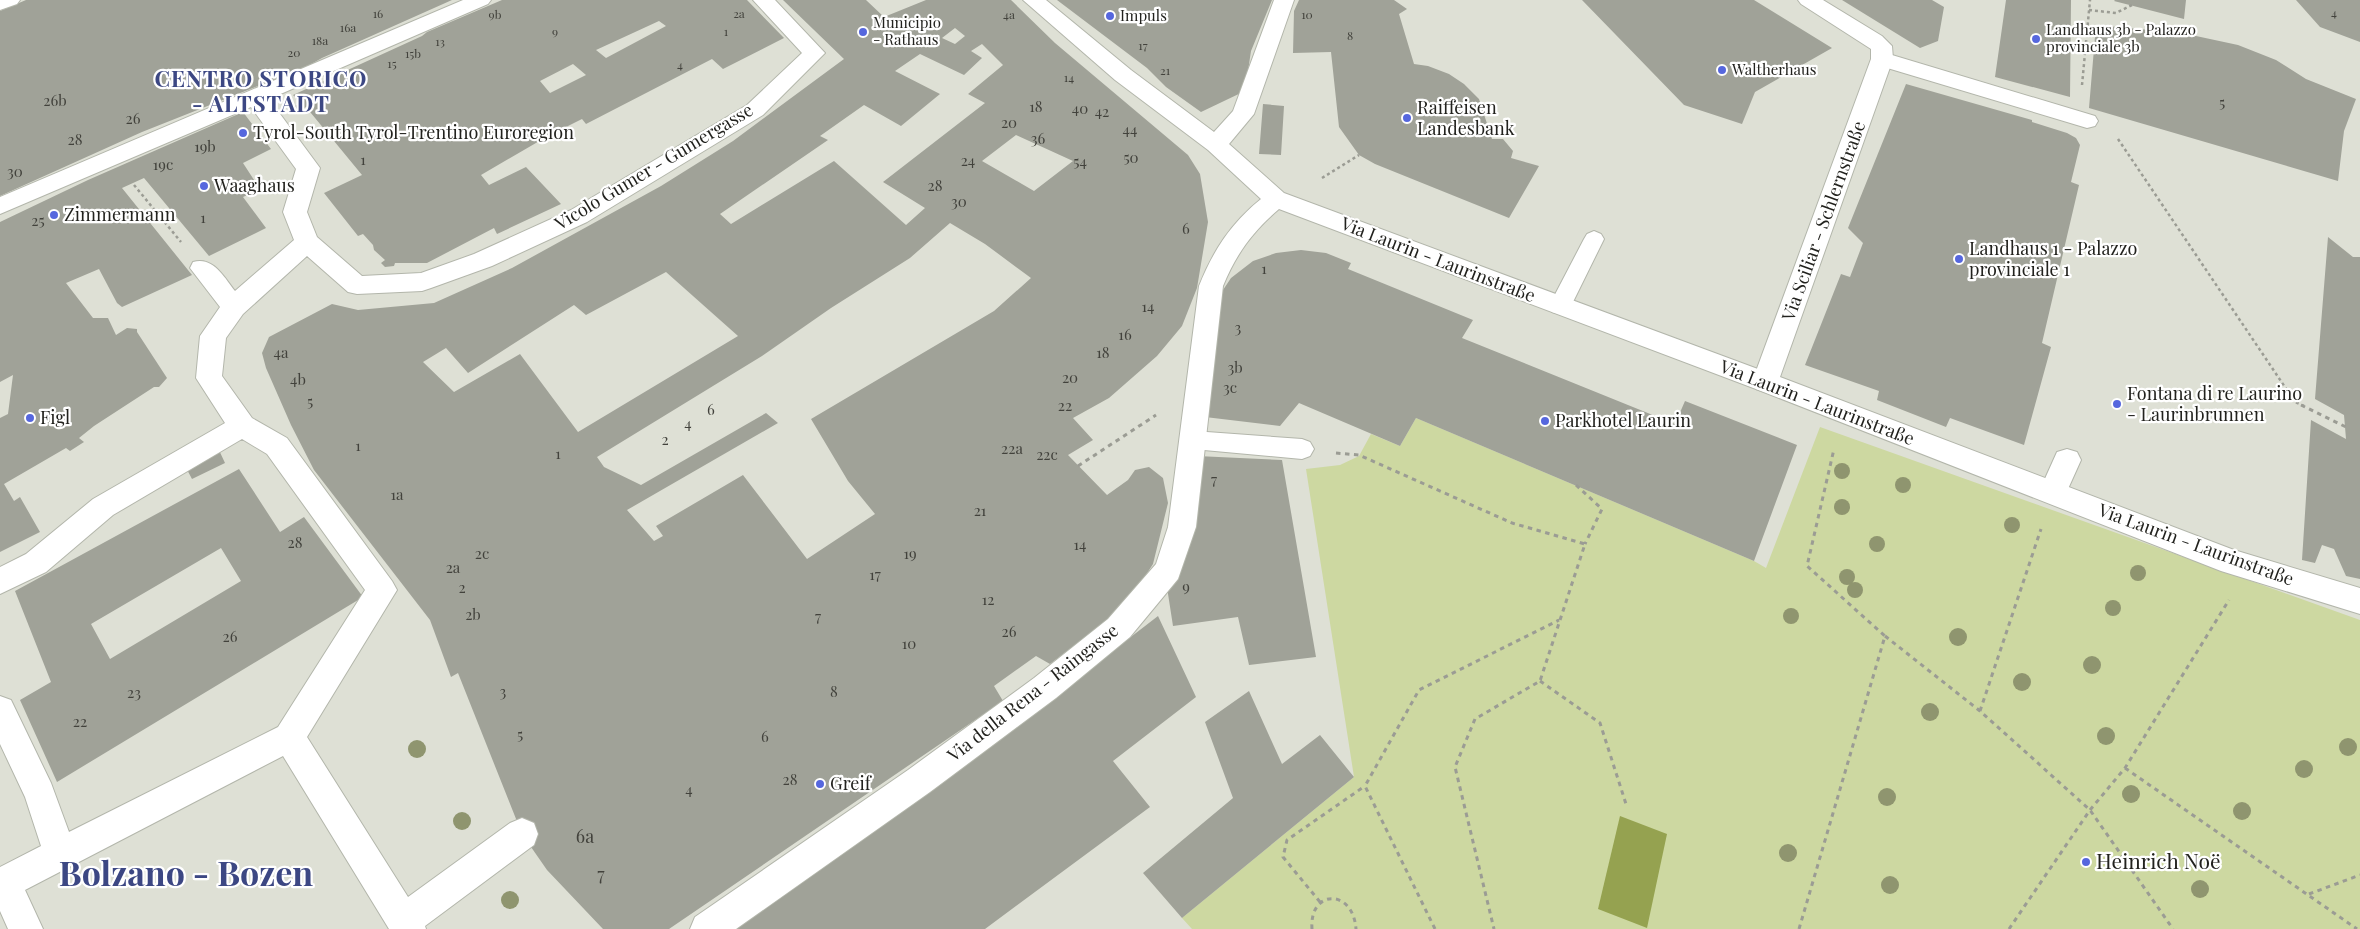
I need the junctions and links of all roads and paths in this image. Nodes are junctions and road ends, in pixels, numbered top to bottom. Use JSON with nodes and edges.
{"nodes":[{"id":1,"x":10,"y":0,"type":"edge"},
{"id":2,"x":481,"y":0,"type":"edge"},
{"id":3,"x":763,"y":0,"type":"edge"},
{"id":4,"x":1033,"y":0,"type":"edge"},
{"id":5,"x":1284,"y":0,"type":"edge"},
{"id":6,"x":1808,"y":0,"type":"edge"},
{"id":7,"x":2090,"y":0,"type":"edge"},
{"id":8,"x":0,"y":4,"type":"edge"},
{"id":9,"x":2132,"y":5,"type":"dead end"},
{"id":10,"x":2089,"y":10,"type":"junction"},
{"id":11,"x":1882,"y":59,"type":"junction"},
{"id":12,"x":255,"y":96,"type":"junction"},
{"id":13,"x":2082,"y":119,"type":"junction"},
{"id":14,"x":1216,"y":145,"type":"junction"},
{"id":15,"x":132,"y":184,"type":"dead end"},
{"id":16,"x":1276,"y":200,"type":"junction"},
{"id":17,"x":0,"y":206,"type":"edge"},
{"id":18,"x":1594,"y":239,"type":"dead end"},
{"id":19,"x":307,"y":242,"type":"junction"},
{"id":20,"x":202,"y":268,"type":"joint"},
{"id":21,"x":1560,"y":306,"type":"junction"},
{"id":22,"x":234,"y":307,"type":"junction"},
{"id":23,"x":1765,"y":382,"type":"junction"},
{"id":24,"x":1846,"y":415,"type":"junction"},
{"id":25,"x":242,"y":426,"type":"junction"},
{"id":26,"x":2346,"y":427,"type":"dead end"},
{"id":27,"x":1193,"y":440,"type":"junction"},
{"id":28,"x":1107,"y":446,"type":"dead end"},
{"id":29,"x":1302,"y":449,"type":"joint"},
{"id":30,"x":2067,"y":460,"type":"dead end"},
{"id":31,"x":1078,"y":466,"type":"dead end"},
{"id":32,"x":1576,"y":485,"type":"dead end"},
{"id":33,"x":2053,"y":492,"type":"junction"},
{"id":34,"x":1585,"y":544,"type":"junction"},
{"id":35,"x":2231,"y":562,"type":"junction"},
{"id":36,"x":0,"y":580,"type":"edge"},
{"id":37,"x":2360,"y":601,"type":"edge"},
{"id":38,"x":1560,"y":620,"type":"junction"},
{"id":39,"x":1885,"y":636,"type":"junction"},
{"id":40,"x":1540,"y":681,"type":"junction"},
{"id":41,"x":0,"y":710,"type":"edge"},
{"id":42,"x":1980,"y":711,"type":"junction"},
{"id":43,"x":288,"y":737,"type":"junction"},
{"id":44,"x":2125,"y":768,"type":"junction"},
{"id":45,"x":1364,"y":786,"type":"junction"},
{"id":46,"x":1626,"y":804,"type":"dead end"},
{"id":47,"x":2090,"y":810,"type":"junction"},
{"id":48,"x":522,"y":834,"type":"dead end"},
{"id":49,"x":60,"y":854,"type":"junction"},
{"id":50,"x":2360,"y":875,"type":"edge"},
{"id":51,"x":2,"y":884,"type":"edge"},
{"id":52,"x":2308,"y":895,"type":"junction"},
{"id":53,"x":1320,"y":902,"type":"junction"},
{"id":54,"x":407,"y":925,"type":"edge"},
{"id":55,"x":26,"y":929,"type":"edge"},
{"id":56,"x":707,"y":929,"type":"edge"},
{"id":57,"x":1312,"y":929,"type":"edge"},
{"id":58,"x":1356,"y":929,"type":"edge"},
{"id":59,"x":1435,"y":929,"type":"edge"},
{"id":60,"x":1494,"y":929,"type":"edge"},
{"id":61,"x":1799,"y":929,"type":"edge"},
{"id":62,"x":2009,"y":929,"type":"edge"},
{"id":63,"x":2173,"y":929,"type":"edge"},
{"id":64,"x":2357,"y":929,"type":"edge"}],
"edges":[{"from":1,"to":8,"type":"street"},
{"from":2,"to":12,"type":"street"},
{"from":3,"to":19,"type":"street","name":"Vicolo Gumer - Gumergasse"},
{"from":4,"to":14,"type":"street"},
{"from":5,"to":14,"type":"street"},
{"from":6,"to":11,"type":"street"},
{"from":7,"to":10,"type":"path"},
{"from":9,"to":10,"type":"path"},
{"from":10,"to":13,"type":"path"},
{"from":11,"to":13,"type":"street"},
{"from":11,"to":23,"type":"street","name":"Via Sciliar - Schlernstraße"},
{"from":12,"to":17,"type":"street"},
{"from":12,"to":19,"type":"street"},
{"from":13,"to":26,"type":"path"},
{"from":14,"to":16,"type":"street"},
{"from":15,"to":20,"type":"path"},
{"from":16,"to":21,"type":"street","name":"Via Laurin - Laurinstraße"},
{"from":16,"to":27,"type":"street","name":"Via della Rena - Raingasse"},
{"from":18,"to":21,"type":"lane"},
{"from":19,"to":22,"type":"street"},
{"from":20,"to":22,"type":"street"},
{"from":21,"to":23,"type":"street","name":"Via Laurin - Laurinstraße"},
{"from":22,"to":25,"type":"street"},
{"from":23,"to":24,"type":"street","name":"Via Laurin - Laurinstraße"},
{"from":24,"to":33,"type":"street","name":"Via Laurin - Laurinstraße"},
{"from":24,"to":39,"type":"path"},
{"from":25,"to":36,"type":"street"},
{"from":25,"to":43,"type":"street"},
{"from":27,"to":29,"type":"lane"},
{"from":27,"to":56,"type":"street","name":"Via della Rena - Raingasse"},
{"from":28,"to":31,"type":"path"},
{"from":29,"to":34,"type":"path"},
{"from":30,"to":33,"type":"street"},
{"from":32,"to":34,"type":"path"},
{"from":33,"to":35,"type":"street","name":"Via Laurin - Laurinstraße"},
{"from":33,"to":42,"type":"path"},
{"from":34,"to":38,"type":"path"},
{"from":35,"to":37,"type":"street","name":"Via Laurin - Laurinstraße"},
{"from":35,"to":44,"type":"path"},
{"from":38,"to":40,"type":"path"},
{"from":38,"to":45,"type":"path"},
{"from":39,"to":42,"type":"path"},
{"from":39,"to":61,"type":"path"},
{"from":40,"to":46,"type":"path"},
{"from":40,"to":60,"type":"path"},
{"from":41,"to":49,"type":"street"},
{"from":42,"to":47,"type":"path"},
{"from":43,"to":49,"type":"street"},
{"from":43,"to":54,"type":"street"},
{"from":44,"to":47,"type":"path"},
{"from":44,"to":52,"type":"path"},
{"from":45,"to":53,"type":"path"},
{"from":45,"to":59,"type":"path"},
{"from":47,"to":62,"type":"path"},
{"from":47,"to":63,"type":"path"},
{"from":48,"to":54,"type":"street"},
{"from":49,"to":51,"type":"street"},
{"from":50,"to":52,"type":"path"},
{"from":51,"to":55,"type":"street"},
{"from":52,"to":64,"type":"path"},
{"from":53,"to":57,"type":"path"},
{"from":53,"to":58,"type":"path"}]}
